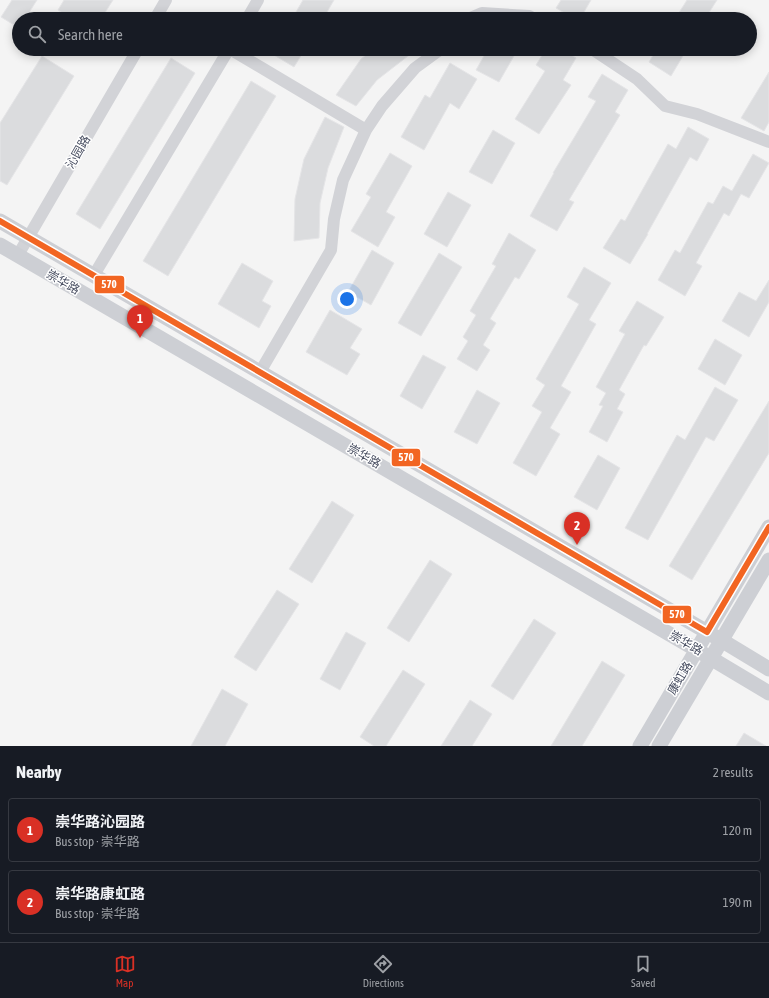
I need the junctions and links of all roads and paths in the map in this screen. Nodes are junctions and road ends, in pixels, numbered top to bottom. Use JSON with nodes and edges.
{"nodes":[{"id":1,"x":166,"y":0,"type":"edge"},
{"id":2,"x":258,"y":0,"type":"edge"},
{"id":3,"x":159,"y":12,"type":"edge"},
{"id":4,"x":251,"y":12,"type":"edge"},
{"id":5,"x":134,"y":56,"type":"edge"},
{"id":6,"x":225,"y":56,"type":"edge"},
{"id":7,"x":241,"y":56,"type":"edge"},
{"id":8,"x":432,"y":56,"type":"edge"},
{"id":9,"x":602,"y":56,"type":"edge"},
{"id":10,"x":366,"y":130,"type":"junction"},
{"id":11,"x":769,"y":142,"type":"edge"},
{"id":12,"x":0,"y":221,"type":"edge"},
{"id":13,"x":28,"y":237,"type":"junction"},
{"id":14,"x":0,"y":245,"type":"edge"},
{"id":15,"x":18,"y":255,"type":"junction"},
{"id":16,"x":94,"y":275,"type":"junction"},
{"id":17,"x":260,"y":372,"type":"junction"},
{"id":18,"x":769,"y":527,"type":"edge"},
{"id":19,"x":769,"y":560,"type":"edge"},
{"id":20,"x":707,"y":632,"type":"junction"},
{"id":21,"x":721,"y":640,"type":"junction"},
{"id":22,"x":697,"y":650,"type":"junction"},
{"id":23,"x":710,"y":658,"type":"junction"},
{"id":24,"x":769,"y":669,"type":"edge"},
{"id":25,"x":769,"y":693,"type":"edge"},
{"id":26,"x":640,"y":746,"type":"edge"},
{"id":27,"x":659,"y":746,"type":"edge"}],
"edges":[{"from":1,"to":3,"type":"street"},
{"from":2,"to":4,"type":"street"},
{"from":5,"to":13,"type":"street","name":"沁园路"},
{"from":6,"to":16,"type":"street"},
{"from":7,"to":10,"type":"street"},
{"from":8,"to":10,"type":"street"},
{"from":9,"to":11,"type":"street"},
{"from":10,"to":17,"type":"street"},
{"from":12,"to":13,"type":"main road","name":"崇华路"},
{"from":13,"to":15,"type":"street","name":"沁园路"},
{"from":13,"to":16,"type":"main road","name":"崇华路"},
{"from":14,"to":15,"type":"main road","name":"崇华路"},
{"from":15,"to":22,"type":"main road","name":"崇华路"},
{"from":16,"to":17,"type":"main road","name":"崇华路"},
{"from":17,"to":20,"type":"main road","name":"崇华路"},
{"from":18,"to":20,"type":"main road","name":"康虹路"},
{"from":19,"to":21,"type":"main road","name":"康虹路"},
{"from":20,"to":21,"type":"main road","name":"崇华路"},
{"from":20,"to":22,"type":"main road","name":"康虹路"},
{"from":21,"to":23,"type":"main road","name":"康虹路"},
{"from":21,"to":24,"type":"main road","name":"崇华路"},
{"from":22,"to":23,"type":"main road","name":"崇华路"},
{"from":22,"to":26,"type":"main road","name":"康虹路"},
{"from":23,"to":25,"type":"main road","name":"崇华路"},
{"from":23,"to":27,"type":"main road","name":"康虹路"}]}
